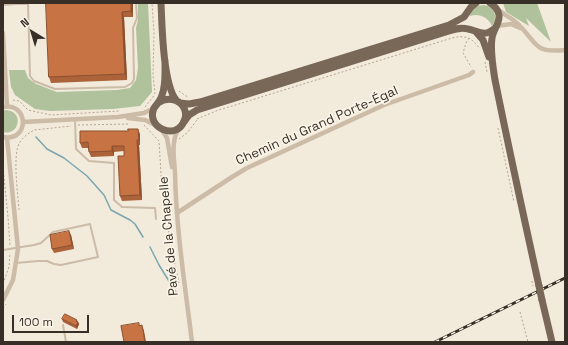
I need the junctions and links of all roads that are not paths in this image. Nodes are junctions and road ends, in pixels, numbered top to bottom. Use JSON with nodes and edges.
{"nodes":[{"id":1,"x":28,"y":3,"type":"edge"},
{"id":2,"x":136,"y":3,"type":"edge"},
{"id":3,"x":161,"y":3,"type":"edge"},
{"id":4,"x":476,"y":3,"type":"edge"},
{"id":5,"x":16,"y":4,"type":"edge"},
{"id":6,"x":3,"y":5,"type":"edge"},
{"id":7,"x":493,"y":5,"type":"edge"},
{"id":8,"x":467,"y":13,"type":"junction"},
{"id":9,"x":495,"y":27,"type":"junction"},
{"id":10,"x":473,"y":31,"type":"junction"},
{"id":11,"x":3,"y":33,"type":"edge"},
{"id":12,"x":526,"y":33,"type":"junction"},
{"id":13,"x":565,"y":50,"type":"edge"},
{"id":14,"x":165,"y":61,"type":"junction"},
{"id":15,"x":473,"y":72,"type":"road end"},
{"id":16,"x":491,"y":74,"type":"junction"},
{"id":17,"x":178,"y":102,"type":"junction"},
{"id":18,"x":157,"y":105,"type":"junction"},
{"id":19,"x":5,"y":107,"type":"edge"},
{"id":20,"x":118,"y":117,"type":"junction"},
{"id":21,"x":75,"y":120,"type":"junction"},
{"id":22,"x":23,"y":122,"type":"junction"},
{"id":23,"x":181,"y":125,"type":"junction"},
{"id":24,"x":159,"y":128,"type":"junction"},
{"id":25,"x":5,"y":138,"type":"edge"},
{"id":26,"x":175,"y":192,"type":"junction"},
{"id":27,"x":177,"y":213,"type":"junction"},
{"id":28,"x":156,"y":219,"type":"dead end"},
{"id":29,"x":18,"y":248,"type":"junction"},
{"id":30,"x":3,"y":250,"type":"edge"},
{"id":31,"x":16,"y":263,"type":"junction"},
{"id":32,"x":5,"y":299,"type":"edge"},
{"id":33,"x":63,"y":325,"type":"dead end"},
{"id":34,"x":66,"y":342,"type":"edge"},
{"id":35,"x":192,"y":342,"type":"edge"},
{"id":36,"x":552,"y":342,"type":"edge"}],
"edges":[{"from":1,"to":2,"type":"lane"},
{"from":1,"to":5,"type":"lane"},
{"from":3,"to":14,"type":"main road","name":"Pavé de la Chapelle"},
{"from":4,"to":8,"type":"main road"},
{"from":5,"to":6,"type":"lane"},
{"from":7,"to":9,"type":"main road"},
{"from":7,"to":12,"type":"street"},
{"from":8,"to":10,"type":"main road"},
{"from":8,"to":17,"type":"main road"},
{"from":9,"to":10,"type":"main road"},
{"from":9,"to":12,"type":"street"},
{"from":9,"to":16,"type":"main road"},
{"from":10,"to":16,"type":"main road"},
{"from":10,"to":23,"type":"main road"},
{"from":11,"to":19,"type":"street"},
{"from":12,"to":13,"type":"street"},
{"from":14,"to":17,"type":"main road","name":"Pavé de la Chapelle"},
{"from":14,"to":18,"type":"main road","name":"Pavé de la Chapelle"},
{"from":15,"to":27,"type":"street","name":"Chemin du Grand Porte-Égal"},
{"from":16,"to":36,"type":"main road","bridge":true},
{"from":17,"to":18,"type":"main road"},
{"from":17,"to":23,"type":"main road","name":"Pavé de la Chapelle"},
{"from":18,"to":20,"type":"street"},
{"from":18,"to":24,"type":"main road","name":"Pavé de la Chapelle"},
{"from":19,"to":22,"type":"street"},
{"from":20,"to":21,"type":"street"},
{"from":20,"to":24,"type":"street"},
{"from":21,"to":22,"type":"street"},
{"from":21,"to":28,"type":"lane"},
{"from":22,"to":25,"type":"street"},
{"from":23,"to":24,"type":"main road"},
{"from":23,"to":26,"type":"street","name":"Pavé de la Chapelle"},
{"from":24,"to":26,"type":"street"},
{"from":25,"to":29,"type":"street"},
{"from":26,"to":27,"type":"street","name":"Pavé de la Chapelle"},
{"from":27,"to":35,"type":"street","name":"Pavé de la Chapelle"},
{"from":29,"to":30,"type":"lane"},
{"from":29,"to":31,"type":"street"},
{"from":29,"to":31,"type":"lane"},
{"from":31,"to":32,"type":"street"},
{"from":33,"to":34,"type":"lane"}]}
